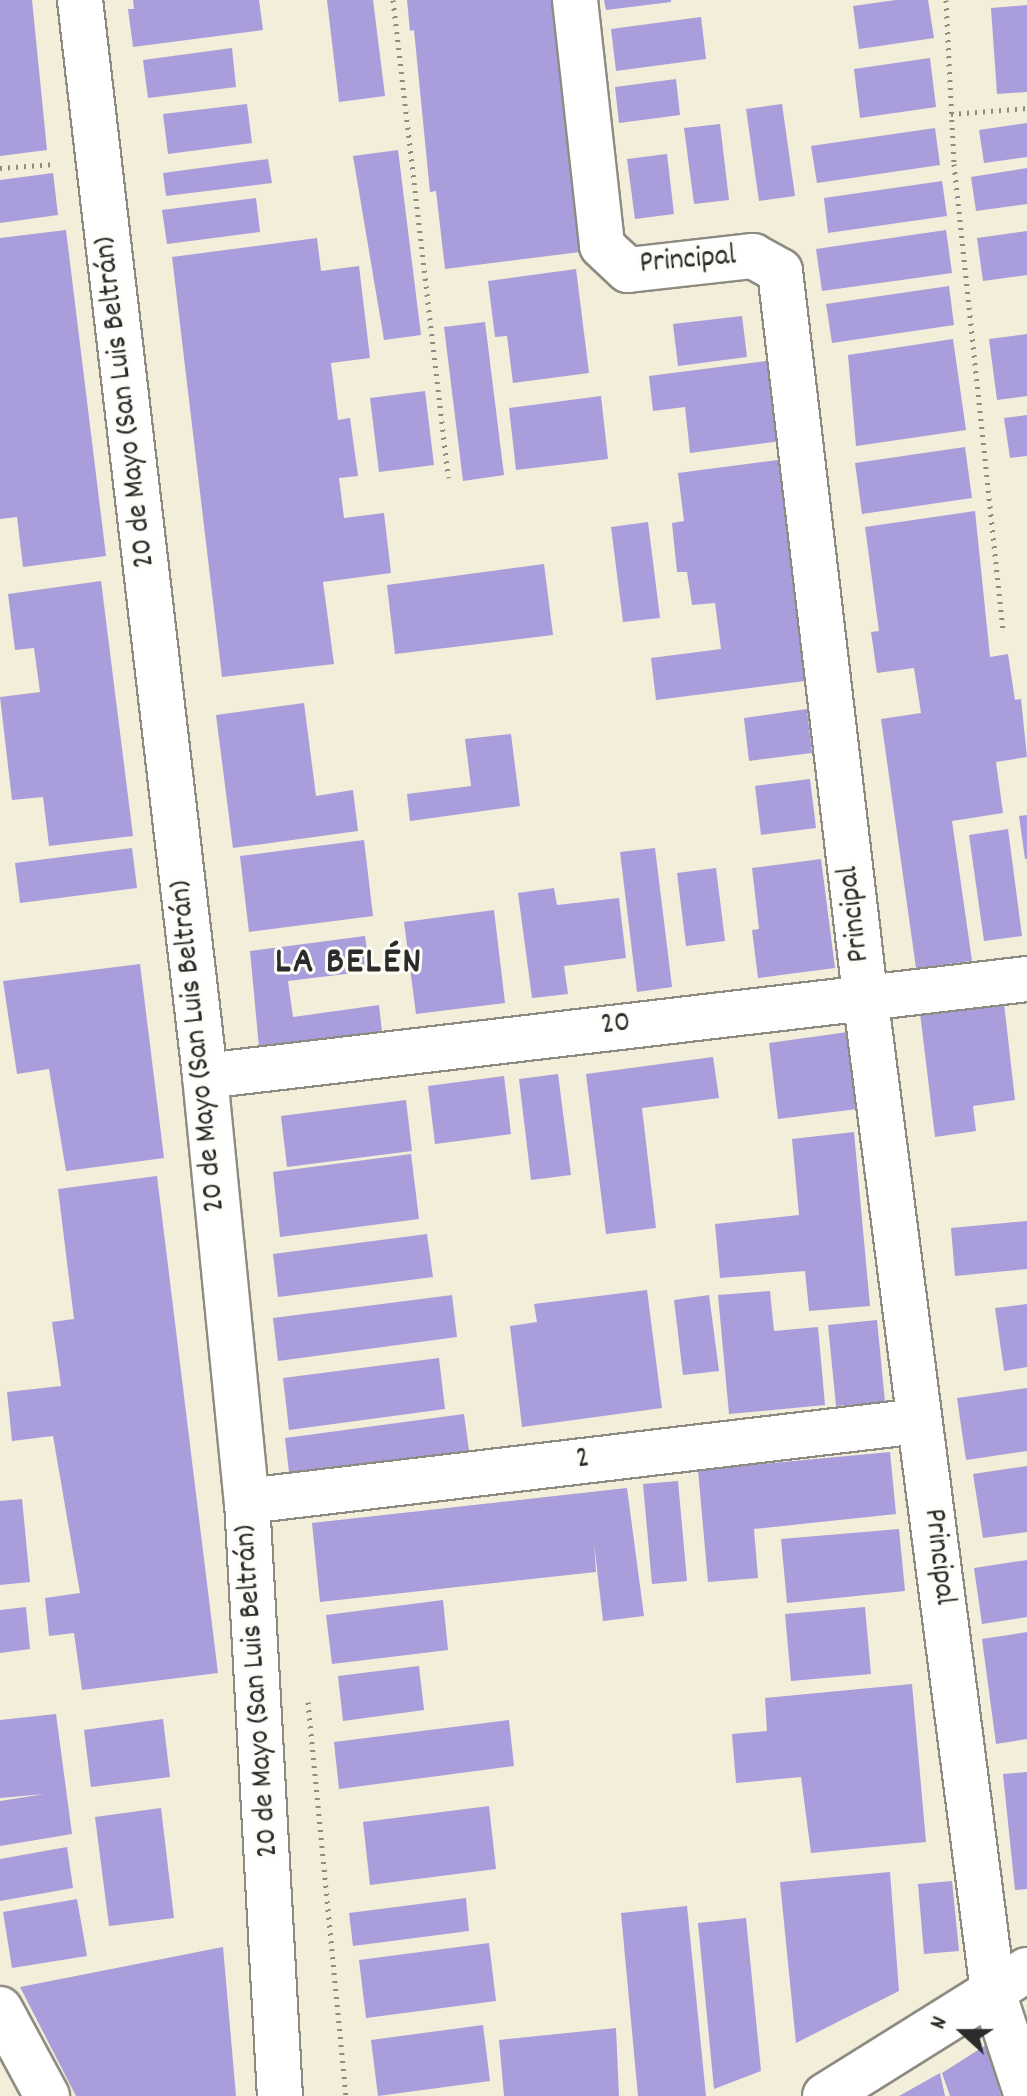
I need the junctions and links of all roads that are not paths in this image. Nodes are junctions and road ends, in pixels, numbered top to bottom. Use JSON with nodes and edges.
{"nodes":[{"id":1,"x":80,"y":0,"type":"edge"},
{"id":2,"x":575,"y":0,"type":"edge"},
{"id":3,"x":1027,"y":979,"type":"edge"},
{"id":4,"x":865,"y":995,"type":"junction"},
{"id":5,"x":205,"y":1076,"type":"junction"},
{"id":6,"x":919,"y":1421,"type":"junction"},
{"id":7,"x":247,"y":1501,"type":"junction"},
{"id":8,"x":1010,"y":1981,"type":"edge"},
{"id":9,"x":0,"y":2009,"type":"edge"},
{"id":10,"x":47,"y":2096,"type":"edge"},
{"id":11,"x":280,"y":2096,"type":"edge"},
{"id":12,"x":825,"y":2096,"type":"edge"},
{"id":13,"x":1027,"y":2096,"type":"edge"}],
"edges":[{"from":1,"to":5,"type":"street","name":"20 de Mayo (San Luis Beltrán)"},
{"from":2,"to":4,"type":"street","name":"Principal"},
{"from":3,"to":4,"type":"street","name":"20"},
{"from":4,"to":5,"type":"street","name":"20"},
{"from":4,"to":6,"type":"street","name":"Principal"},
{"from":5,"to":7,"type":"street","name":"20 de Mayo (San Luis Beltrán)"},
{"from":6,"to":7,"type":"street","name":"2"},
{"from":6,"to":8,"type":"street","name":"Principal"},
{"from":7,"to":11,"type":"street","name":"20 de Mayo (San Luis Beltrán)"},
{"from":8,"to":12,"type":"street"},
{"from":8,"to":13,"type":"street","name":"Principal"},
{"from":9,"to":10,"type":"street"}]}
